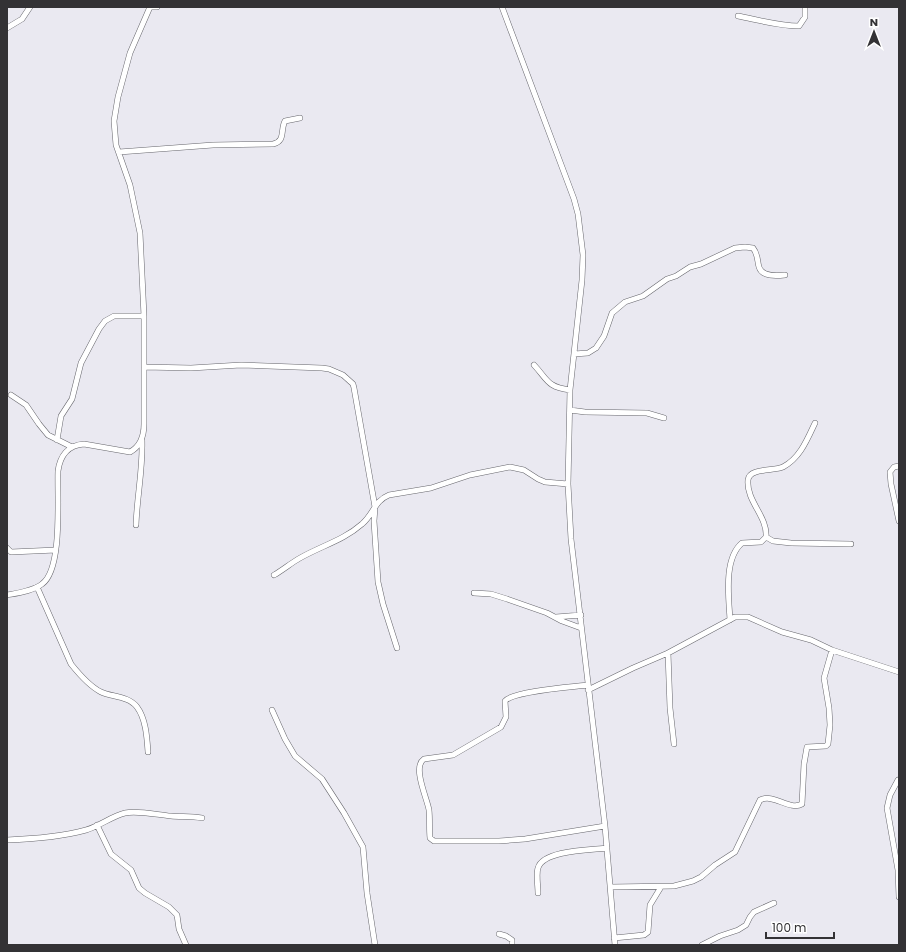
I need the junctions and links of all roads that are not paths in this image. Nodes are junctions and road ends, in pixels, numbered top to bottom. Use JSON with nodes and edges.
{"nodes":[{"id":1,"x":30,"y":7,"type":"edge"},
{"id":2,"x":150,"y":7,"type":"edge"},
{"id":3,"x":157,"y":7,"type":"edge"},
{"id":4,"x":502,"y":7,"type":"edge"},
{"id":5,"x":805,"y":7,"type":"edge"},
{"id":6,"x":738,"y":16,"type":"dead end"},
{"id":7,"x":7,"y":28,"type":"edge"},
{"id":8,"x":300,"y":118,"type":"dead end"},
{"id":9,"x":119,"y":152,"type":"junction"},
{"id":10,"x":785,"y":276,"type":"dead end"},
{"id":11,"x":144,"y":316,"type":"junction"},
{"id":12,"x":574,"y":354,"type":"junction"},
{"id":13,"x":534,"y":365,"type":"dead end"},
{"id":14,"x":144,"y":367,"type":"junction"},
{"id":15,"x":570,"y":390,"type":"junction"},
{"id":16,"x":11,"y":395,"type":"dead end"},
{"id":17,"x":570,"y":410,"type":"junction"},
{"id":18,"x":664,"y":418,"type":"dead end"},
{"id":19,"x":815,"y":423,"type":"dead end"},
{"id":20,"x":142,"y":439,"type":"junction"},
{"id":21,"x":57,"y":440,"type":"junction"},
{"id":22,"x":72,"y":447,"type":"junction"},
{"id":23,"x":899,"y":466,"type":"edge"},
{"id":24,"x":568,"y":484,"type":"junction"},
{"id":25,"x":375,"y":507,"type":"junction"},
{"id":26,"x":899,"y":521,"type":"edge"},
{"id":27,"x":136,"y":525,"type":"dead end"},
{"id":28,"x":766,"y":537,"type":"junction"},
{"id":29,"x":851,"y":544,"type":"dead end"},
{"id":30,"x":7,"y":548,"type":"edge"},
{"id":31,"x":56,"y":550,"type":"junction"},
{"id":32,"x":274,"y":575,"type":"dead end"},
{"id":33,"x":37,"y":588,"type":"junction"},
{"id":34,"x":474,"y":593,"type":"dead end"},
{"id":35,"x":7,"y":595,"type":"edge"},
{"id":36,"x":581,"y":615,"type":"junction"},
{"id":37,"x":554,"y":617,"type":"junction"},
{"id":38,"x":730,"y":620,"type":"junction"},
{"id":39,"x":581,"y":628,"type":"junction"},
{"id":40,"x":397,"y":648,"type":"dead end"},
{"id":41,"x":832,"y":650,"type":"junction"},
{"id":42,"x":668,"y":653,"type":"junction"},
{"id":43,"x":899,"y":672,"type":"edge"},
{"id":44,"x":588,"y":688,"type":"junction"},
{"id":45,"x":272,"y":710,"type":"dead end"},
{"id":46,"x":674,"y":744,"type":"dead end"},
{"id":47,"x":148,"y":752,"type":"dead end"},
{"id":48,"x":898,"y":780,"type":"dead end"},
{"id":49,"x":202,"y":818,"type":"dead end"},
{"id":50,"x":97,"y":826,"type":"junction"},
{"id":51,"x":605,"y":826,"type":"junction"},
{"id":52,"x":896,"y":839,"type":"edge"},
{"id":53,"x":7,"y":840,"type":"edge"},
{"id":54,"x":607,"y":848,"type":"junction"},
{"id":55,"x":611,"y":887,"type":"junction"},
{"id":56,"x":661,"y":887,"type":"junction"},
{"id":57,"x":538,"y":893,"type":"dead end"},
{"id":58,"x":899,"y":897,"type":"edge"},
{"id":59,"x":774,"y":903,"type":"dead end"},
{"id":60,"x":499,"y":934,"type":"dead end"},
{"id":61,"x":614,"y":938,"type":"junction"},
{"id":62,"x":186,"y":945,"type":"edge"},
{"id":63,"x":375,"y":945,"type":"edge"},
{"id":64,"x":512,"y":945,"type":"edge"},
{"id":65,"x":615,"y":945,"type":"edge"},
{"id":66,"x":702,"y":945,"type":"edge"}],
"edges":[{"from":1,"to":7,"type":"street"},
{"from":2,"to":3,"type":"street"},
{"from":2,"to":9,"type":"street"},
{"from":4,"to":12,"type":"street"},
{"from":5,"to":6,"type":"street"},
{"from":8,"to":9,"type":"street"},
{"from":9,"to":11,"type":"street"},
{"from":10,"to":12,"type":"street"},
{"from":11,"to":14,"type":"street"},
{"from":11,"to":21,"type":"street"},
{"from":12,"to":15,"type":"street"},
{"from":13,"to":15,"type":"street"},
{"from":14,"to":20,"type":"street"},
{"from":14,"to":25,"type":"street"},
{"from":15,"to":17,"type":"street"},
{"from":16,"to":21,"type":"street"},
{"from":17,"to":18,"type":"street"},
{"from":17,"to":24,"type":"street"},
{"from":19,"to":28,"type":"street"},
{"from":20,"to":22,"type":"street"},
{"from":20,"to":27,"type":"street"},
{"from":21,"to":22,"type":"street"},
{"from":22,"to":31,"type":"street"},
{"from":23,"to":26,"type":"street"},
{"from":24,"to":25,"type":"street"},
{"from":24,"to":36,"type":"street"},
{"from":25,"to":32,"type":"street"},
{"from":25,"to":40,"type":"street"},
{"from":28,"to":29,"type":"street"},
{"from":28,"to":38,"type":"street"},
{"from":30,"to":31,"type":"street"},
{"from":31,"to":33,"type":"street"},
{"from":33,"to":35,"type":"street"},
{"from":33,"to":47,"type":"street"},
{"from":34,"to":37,"type":"street"},
{"from":36,"to":37,"type":"street"},
{"from":36,"to":39,"type":"street"},
{"from":37,"to":39,"type":"street"},
{"from":38,"to":41,"type":"street"},
{"from":38,"to":42,"type":"street"},
{"from":39,"to":44,"type":"street"},
{"from":41,"to":43,"type":"street"},
{"from":41,"to":56,"type":"street"},
{"from":42,"to":44,"type":"street"},
{"from":42,"to":46,"type":"street"},
{"from":44,"to":51,"type":"street"},
{"from":44,"to":51,"type":"street"},
{"from":45,"to":63,"type":"street"},
{"from":48,"to":52,"type":"street"},
{"from":49,"to":50,"type":"street"},
{"from":50,"to":53,"type":"street"},
{"from":50,"to":62,"type":"street"},
{"from":51,"to":54,"type":"street"},
{"from":52,"to":58,"type":"street"},
{"from":54,"to":55,"type":"street"},
{"from":54,"to":57,"type":"street"},
{"from":55,"to":56,"type":"street"},
{"from":55,"to":61,"type":"street"},
{"from":56,"to":61,"type":"street"},
{"from":59,"to":66,"type":"street"},
{"from":60,"to":64,"type":"street"},
{"from":61,"to":65,"type":"street"}]}
